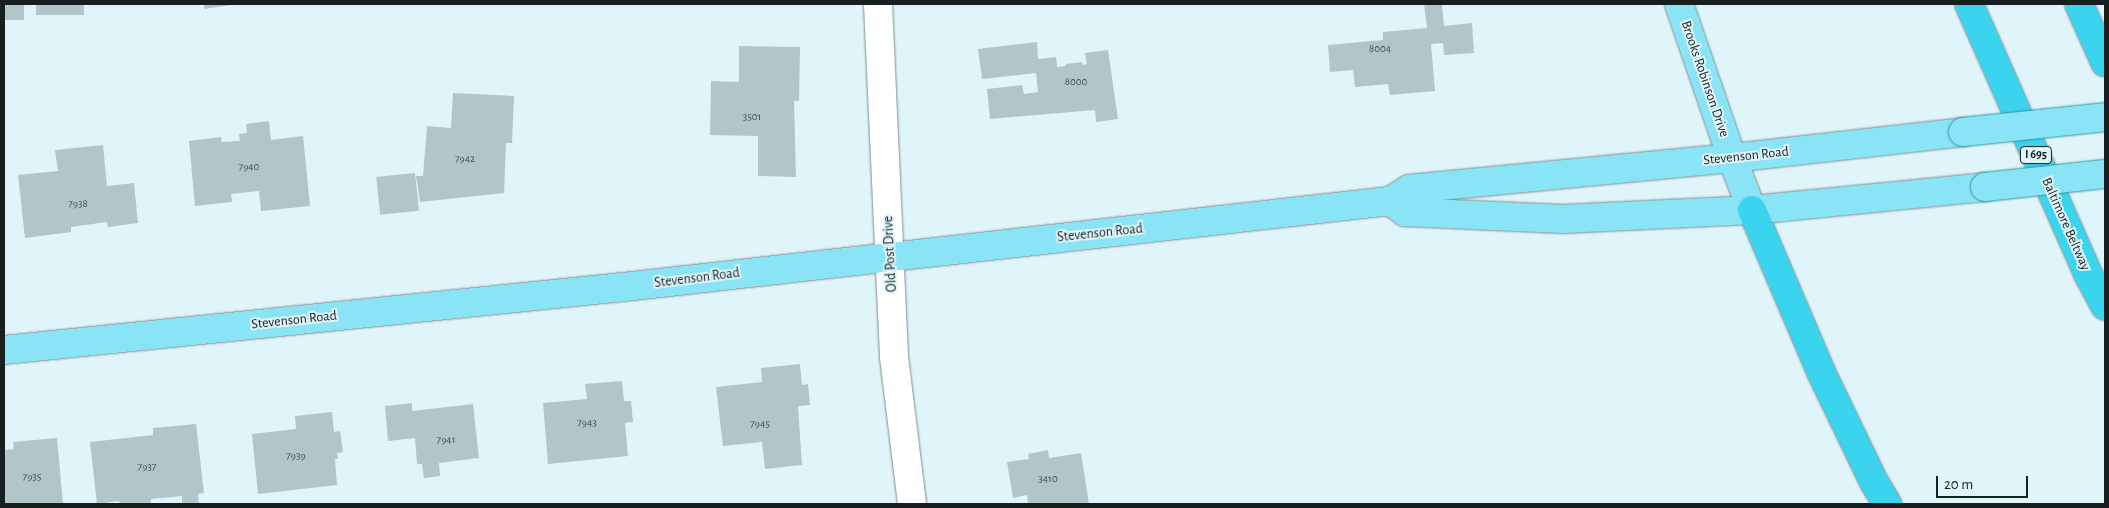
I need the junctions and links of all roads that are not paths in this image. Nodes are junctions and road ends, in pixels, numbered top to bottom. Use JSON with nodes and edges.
{"nodes":[{"id":1,"x":878,"y":4,"type":"edge"},
{"id":2,"x":1679,"y":4,"type":"edge"},
{"id":3,"x":1969,"y":4,"type":"edge"},
{"id":4,"x":2079,"y":4,"type":"edge"},
{"id":5,"x":2105,"y":62,"type":"edge"},
{"id":6,"x":2105,"y":117,"type":"edge"},
{"id":7,"x":1732,"y":158,"type":"junction"},
{"id":8,"x":2105,"y":174,"type":"edge"},
{"id":9,"x":1390,"y":201,"type":"junction"},
{"id":10,"x":1752,"y":210,"type":"junction"},
{"id":11,"x":890,"y":256,"type":"junction"},
{"id":12,"x":2105,"y":306,"type":"edge"},
{"id":13,"x":4,"y":350,"type":"edge"},
{"id":14,"x":912,"y":504,"type":"edge"},
{"id":15,"x":1887,"y":504,"type":"edge"}],
"edges":[{"from":1,"to":11,"type":"street","name":"Old Post Drive"},
{"from":2,"to":7,"type":"main road","name":"Brooks Robinson Drive"},
{"from":3,"to":12,"type":"highway","name":"Baltimore Beltway","number":"I 695"},
{"from":4,"to":5,"type":"highway"},
{"from":6,"to":7,"type":"main road","name":"Stevenson Road","bridge":true},
{"from":7,"to":9,"type":"main road","name":"Stevenson Road"},
{"from":7,"to":10,"type":"main road","name":"Brooks Robinson Drive"},
{"from":8,"to":10,"type":"main road","bridge":true},
{"from":9,"to":10,"type":"main road"},
{"from":9,"to":11,"type":"main road","name":"Stevenson Road"},
{"from":10,"to":15,"type":"highway"},
{"from":11,"to":13,"type":"main road","name":"Stevenson Road"},
{"from":11,"to":14,"type":"street","name":"Old Post Drive"}]}
